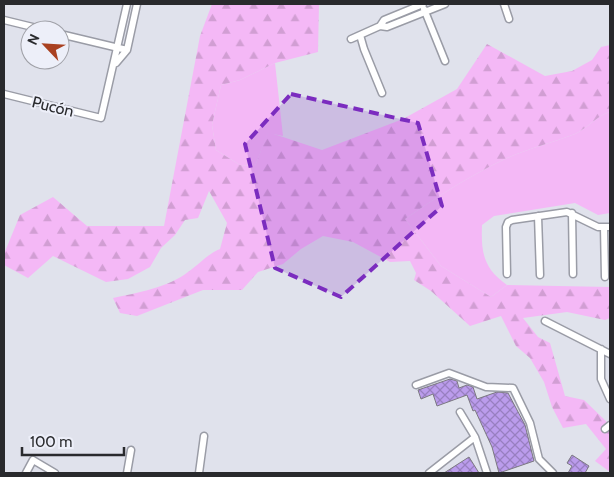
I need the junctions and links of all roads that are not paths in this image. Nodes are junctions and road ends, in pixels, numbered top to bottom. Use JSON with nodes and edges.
{"nodes":[{"id":1,"x":127,"y":4,"type":"edge"},
{"id":2,"x":137,"y":4,"type":"edge"},
{"id":3,"x":422,"y":4,"type":"edge"},
{"id":4,"x":445,"y":4,"type":"edge"},
{"id":5,"x":504,"y":4,"type":"edge"},
{"id":6,"x":425,"y":12,"type":"junction"},
{"id":7,"x":509,"y":19,"type":"dead end"},
{"id":8,"x":4,"y":20,"type":"edge"},
{"id":9,"x":20,"y":24,"type":"edge"},
{"id":10,"x":380,"y":26,"type":"junction"},
{"id":11,"x":360,"y":35,"type":"junction"},
{"id":12,"x":70,"y":36,"type":"edge"},
{"id":13,"x":351,"y":39,"type":"dead end"},
{"id":14,"x":118,"y":47,"type":"junction"},
{"id":15,"x":127,"y":50,"type":"junction"},
{"id":16,"x":445,"y":61,"type":"dead end"},
{"id":17,"x":114,"y":66,"type":"junction"},
{"id":18,"x":382,"y":93,"type":"dead end"},
{"id":19,"x":4,"y":94,"type":"edge"},
{"id":20,"x":572,"y":214,"type":"junction"},
{"id":21,"x":538,"y":216,"type":"junction"},
{"id":22,"x":607,"y":227,"type":"edge"},
{"id":23,"x":507,"y":274,"type":"dead end"},
{"id":24,"x":540,"y":274,"type":"dead end"},
{"id":25,"x":573,"y":274,"type":"dead end"},
{"id":26,"x":606,"y":277,"type":"dead end"},
{"id":27,"x":545,"y":321,"type":"dead end"},
{"id":28,"x":601,"y":349,"type":"junction"},
{"id":29,"x":610,"y":354,"type":"edge"},
{"id":30,"x":416,"y":384,"type":"dead end"},
{"id":31,"x":610,"y":399,"type":"edge"},
{"id":32,"x":460,"y":412,"type":"dead end"},
{"id":33,"x":204,"y":436,"type":"dead end"},
{"id":34,"x":475,"y":437,"type":"junction"},
{"id":35,"x":130,"y":450,"type":"dead end"},
{"id":36,"x":26,"y":473,"type":"edge"},
{"id":37,"x":55,"y":473,"type":"edge"},
{"id":38,"x":127,"y":473,"type":"edge"},
{"id":39,"x":198,"y":473,"type":"edge"},
{"id":40,"x":429,"y":473,"type":"edge"},
{"id":41,"x":487,"y":473,"type":"edge"},
{"id":42,"x":553,"y":473,"type":"edge"}],
"edges":[{"from":1,"to":14,"type":"street"},
{"from":2,"to":15,"type":"street"},
{"from":3,"to":6,"type":"street"},
{"from":3,"to":10,"type":"street"},
{"from":4,"to":6,"type":"street"},
{"from":5,"to":7,"type":"street"},
{"from":6,"to":10,"type":"street"},
{"from":6,"to":16,"type":"street"},
{"from":8,"to":9,"type":"street"},
{"from":10,"to":11,"type":"street"},
{"from":11,"to":13,"type":"street"},
{"from":11,"to":18,"type":"street"},
{"from":12,"to":14,"type":"street"},
{"from":14,"to":15,"type":"street"},
{"from":14,"to":17,"type":"street"},
{"from":15,"to":17,"type":"street"},
{"from":17,"to":19,"type":"street","name":"Pucón"},
{"from":20,"to":21,"type":"street"},
{"from":20,"to":22,"type":"street"},
{"from":20,"to":25,"type":"street"},
{"from":21,"to":23,"type":"street"},
{"from":21,"to":24,"type":"street"},
{"from":22,"to":26,"type":"street"},
{"from":27,"to":28,"type":"street"},
{"from":28,"to":29,"type":"street"},
{"from":28,"to":31,"type":"street"},
{"from":30,"to":42,"type":"street"},
{"from":32,"to":34,"type":"street"},
{"from":33,"to":39,"type":"street"},
{"from":34,"to":40,"type":"street"},
{"from":34,"to":41,"type":"street"},
{"from":35,"to":38,"type":"street"},
{"from":36,"to":37,"type":"street"}]}
